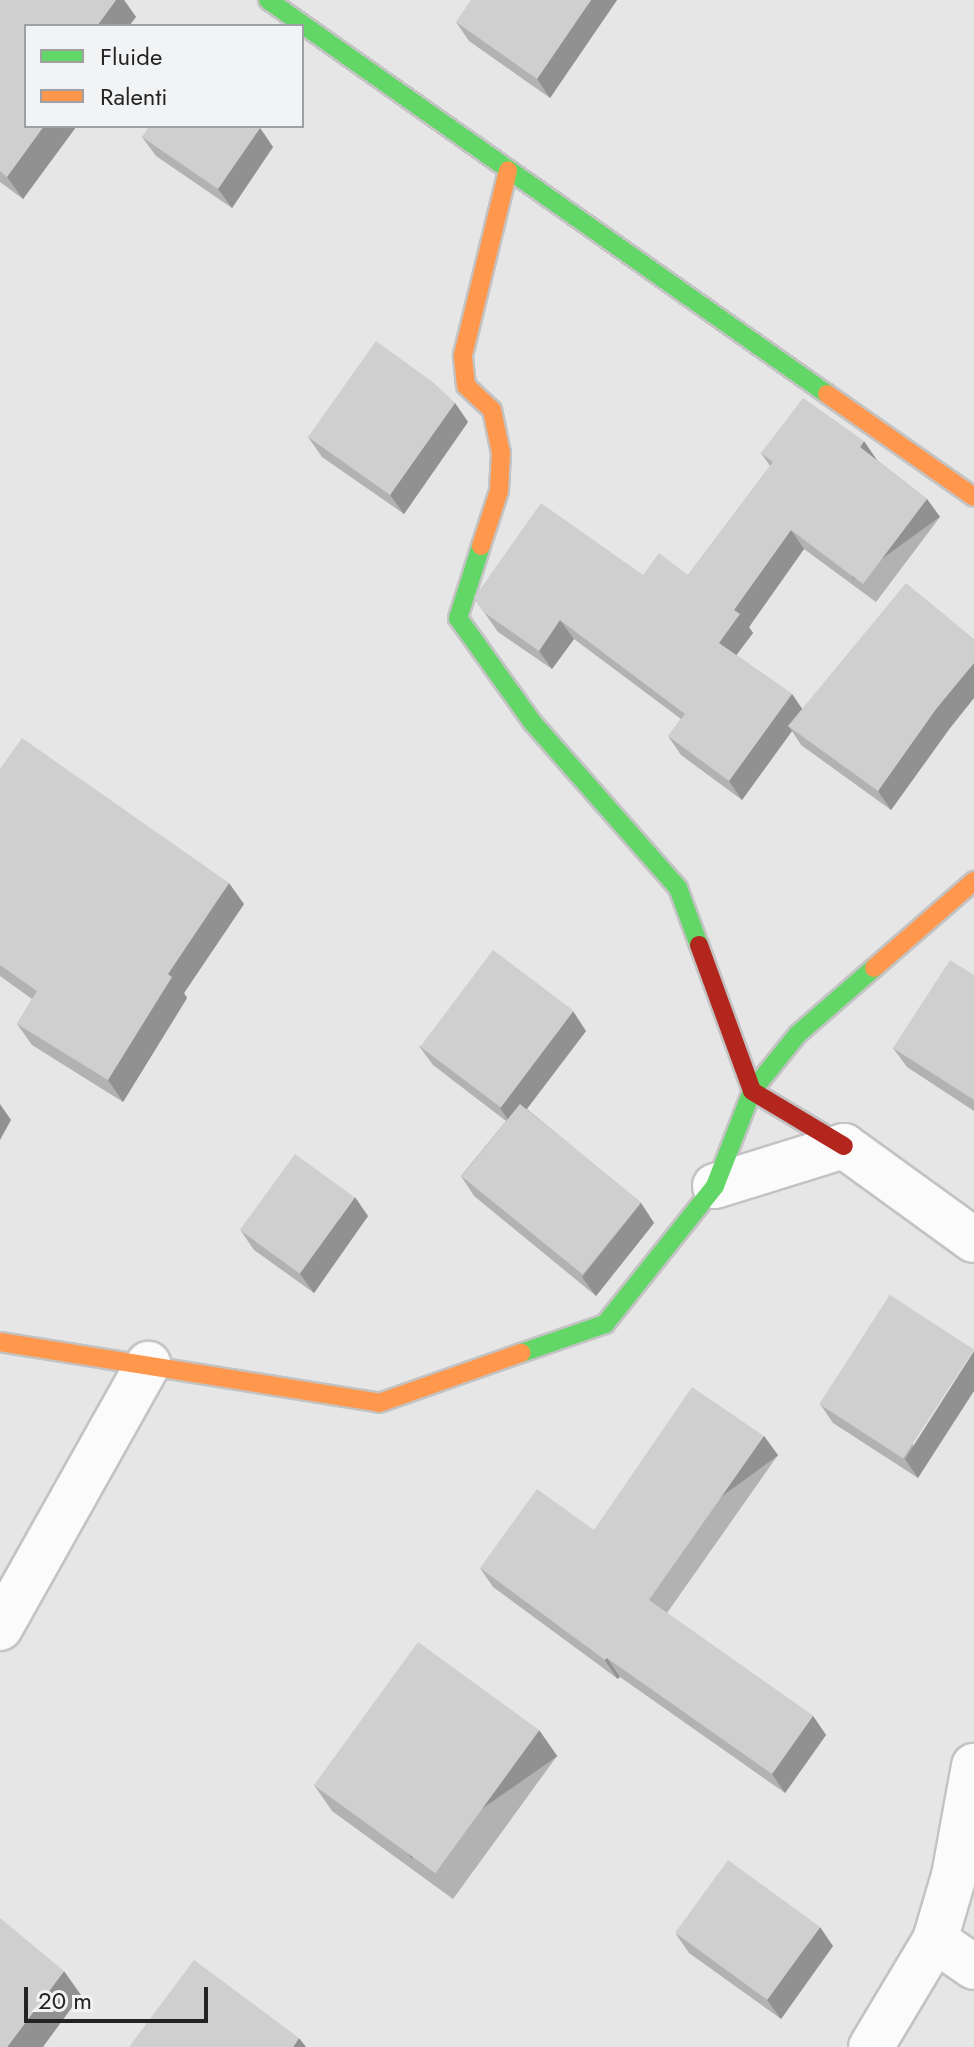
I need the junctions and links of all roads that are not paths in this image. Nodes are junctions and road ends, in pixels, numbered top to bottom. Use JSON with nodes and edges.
{"nodes":[{"id":1,"x":268,"y":0,"type":"edge"},
{"id":2,"x":302,"y":24,"type":"edge"},
{"id":3,"x":304,"y":26,"type":"edge"},
{"id":4,"x":508,"y":170,"type":"junction"},
{"id":5,"x":974,"y":497,"type":"edge"},
{"id":6,"x":974,"y":881,"type":"edge"},
{"id":7,"x":752,"y":1091,"type":"junction"},
{"id":8,"x":844,"y":1146,"type":"junction"},
{"id":9,"x":715,"y":1186,"type":"junction"},
{"id":10,"x":974,"y":1240,"type":"edge"},
{"id":11,"x":0,"y":1342,"type":"edge"},
{"id":12,"x":148,"y":1364,"type":"junction"},
{"id":13,"x":0,"y":1628,"type":"edge"},
{"id":14,"x":974,"y":1766,"type":"edge"},
{"id":15,"x":935,"y":1940,"type":"junction"},
{"id":16,"x":974,"y":1967,"type":"edge"},
{"id":17,"x":871,"y":2047,"type":"edge"}],
"edges":[{"from":1,"to":2,"type":"street"},
{"from":3,"to":4,"type":"street"},
{"from":4,"to":5,"type":"street"},
{"from":4,"to":7,"type":"street"},
{"from":6,"to":7,"type":"street"},
{"from":7,"to":8,"type":"street"},
{"from":7,"to":9,"type":"street"},
{"from":8,"to":9,"type":"street"},
{"from":8,"to":10,"type":"street"},
{"from":9,"to":12,"type":"street"},
{"from":11,"to":12,"type":"street"},
{"from":12,"to":13,"type":"street"},
{"from":14,"to":15,"type":"street"},
{"from":15,"to":16,"type":"street"},
{"from":15,"to":17,"type":"street"}]}
